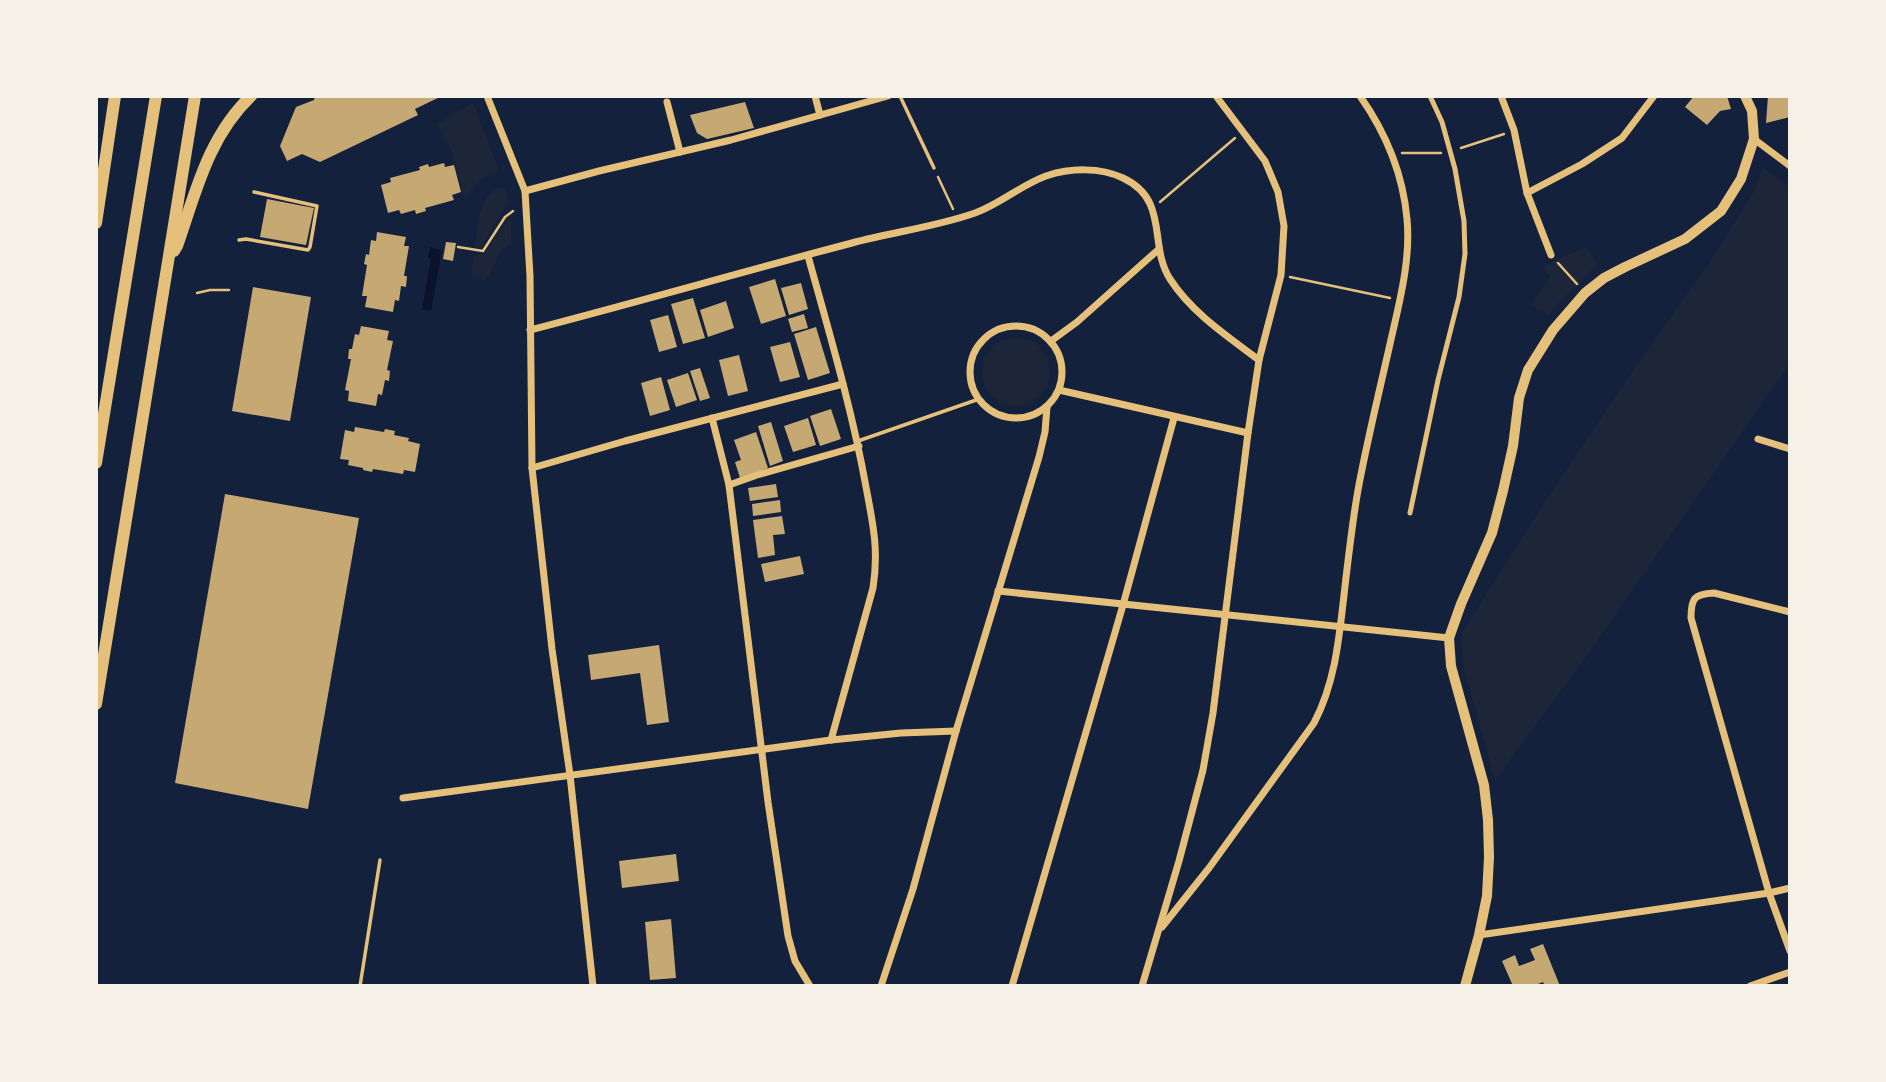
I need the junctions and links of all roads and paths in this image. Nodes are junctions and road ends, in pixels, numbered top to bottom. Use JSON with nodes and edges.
{"nodes":[{"id":1,"x":115,"y":96,"type":"edge"},
{"id":2,"x":156,"y":96,"type":"edge"},
{"id":3,"x":195,"y":96,"type":"edge"},
{"id":4,"x":251,"y":96,"type":"edge"},
{"id":5,"x":487,"y":96,"type":"edge"},
{"id":6,"x":815,"y":96,"type":"edge"},
{"id":7,"x":888,"y":96,"type":"edge"},
{"id":8,"x":900,"y":96,"type":"edge"},
{"id":9,"x":1216,"y":96,"type":"edge"},
{"id":10,"x":1360,"y":96,"type":"edge"},
{"id":11,"x":1430,"y":96,"type":"edge"},
{"id":12,"x":1501,"y":96,"type":"edge"},
{"id":13,"x":1654,"y":96,"type":"edge"},
{"id":14,"x":1745,"y":96,"type":"edge"},
{"id":15,"x":1756,"y":96,"type":"edge"},
{"id":16,"x":667,"y":102,"type":"dead end"},
{"id":17,"x":1752,"y":111,"type":"junction"},
{"id":18,"x":820,"y":115,"type":"junction"},
{"id":19,"x":1242,"y":131,"type":"junction"},
{"id":20,"x":1754,"y":139,"type":"junction"},
{"id":21,"x":680,"y":152,"type":"junction"},
{"id":22,"x":1790,"y":166,"type":"edge"},
{"id":23,"x":934,"y":168,"type":"joint"},
{"id":24,"x":525,"y":191,"type":"junction"},
{"id":25,"x":254,"y":192,"type":"dead end"},
{"id":26,"x":1527,"y":193,"type":"junction"},
{"id":27,"x":1153,"y":208,"type":"junction"},
{"id":28,"x":513,"y":211,"type":"dead end"},
{"id":29,"x":958,"y":219,"type":"junction"},
{"id":30,"x":96,"y":223,"type":"edge"},
{"id":31,"x":239,"y":240,"type":"dead end"},
{"id":32,"x":458,"y":247,"type":"dead end"},
{"id":33,"x":1159,"y":249,"type":"junction"},
{"id":34,"x":1551,"y":255,"type":"joint"},
{"id":35,"x":808,"y":256,"type":"junction"},
{"id":36,"x":168,"y":260,"type":"junction"},
{"id":37,"x":1281,"y":275,"type":"junction"},
{"id":38,"x":229,"y":290,"type":"dead end"},
{"id":39,"x":197,"y":293,"type":"dead end"},
{"id":40,"x":1585,"y":293,"type":"junction"},
{"id":41,"x":1400,"y":300,"type":"junction"},
{"id":42,"x":530,"y":330,"type":"junction"},
{"id":43,"x":1051,"y":341,"type":"junction"},
{"id":44,"x":1259,"y":360,"type":"junction"},
{"id":45,"x":844,"y":384,"type":"junction"},
{"id":46,"x":1059,"y":390,"type":"junction"},
{"id":47,"x":979,"y":399,"type":"junction"},
{"id":48,"x":1047,"y":407,"type":"junction"},
{"id":49,"x":712,"y":418,"type":"junction"},
{"id":50,"x":1174,"y":418,"type":"junction"},
{"id":51,"x":1248,"y":433,"type":"junction"},
{"id":52,"x":1758,"y":439,"type":"dead end"},
{"id":53,"x":858,"y":444,"type":"junction"},
{"id":54,"x":1790,"y":449,"type":"edge"},
{"id":55,"x":96,"y":463,"type":"edge"},
{"id":56,"x":531,"y":468,"type":"junction"},
{"id":57,"x":729,"y":485,"type":"junction"},
{"id":58,"x":1410,"y":513,"type":"dead end"},
{"id":59,"x":998,"y":591,"type":"junction"},
{"id":60,"x":1123,"y":605,"type":"junction"},
{"id":61,"x":1790,"y":612,"type":"edge"},
{"id":62,"x":1225,"y":615,"type":"junction"},
{"id":63,"x":1340,"y":628,"type":"junction"},
{"id":64,"x":1449,"y":638,"type":"junction"},
{"id":65,"x":96,"y":704,"type":"edge"},
{"id":66,"x":956,"y":731,"type":"junction"},
{"id":67,"x":831,"y":740,"type":"junction"},
{"id":68,"x":762,"y":751,"type":"junction"},
{"id":69,"x":570,"y":775,"type":"junction"},
{"id":70,"x":403,"y":798,"type":"dead end"},
{"id":71,"x":380,"y":860,"type":"dead end"},
{"id":72,"x":1790,"y":888,"type":"edge"},
{"id":73,"x":1769,"y":893,"type":"junction"},
{"id":74,"x":1157,"y":932,"type":"junction"},
{"id":75,"x":1479,"y":935,"type":"junction"},
{"id":76,"x":1790,"y":951,"type":"edge"},
{"id":77,"x":1790,"y":972,"type":"edge"},
{"id":78,"x":360,"y":986,"type":"edge"},
{"id":79,"x":593,"y":986,"type":"edge"},
{"id":80,"x":810,"y":986,"type":"edge"},
{"id":81,"x":881,"y":986,"type":"edge"},
{"id":82,"x":1012,"y":986,"type":"edge"},
{"id":83,"x":1142,"y":986,"type":"edge"},
{"id":84,"x":1465,"y":986,"type":"edge"},
{"id":85,"x":1750,"y":986,"type":"edge"}],
"edges":[{"from":1,"to":30,"type":"highway"},
{"from":2,"to":55,"type":"highway"},
{"from":3,"to":36,"type":"highway"},
{"from":4,"to":36,"type":"highway"},
{"from":5,"to":24,"type":"street"},
{"from":6,"to":18,"type":"street"},
{"from":7,"to":18,"type":"street"},
{"from":8,"to":23,"type":"lane"},
{"from":9,"to":19,"type":"street"},
{"from":10,"to":41,"type":"street"},
{"from":11,"to":58,"type":"street"},
{"from":12,"to":26,"type":"street"},
{"from":13,"to":26,"type":"street"},
{"from":14,"to":17,"type":"main road"},
{"from":15,"to":17,"type":"main road"},
{"from":16,"to":21,"type":"street"},
{"from":17,"to":20,"type":"main road"},
{"from":18,"to":21,"type":"street"},
{"from":19,"to":27,"type":"path"},
{"from":19,"to":37,"type":"street"},
{"from":20,"to":22,"type":"street"},
{"from":20,"to":40,"type":"main road"},
{"from":21,"to":24,"type":"street"},
{"from":23,"to":29,"type":"path"},
{"from":24,"to":42,"type":"street"},
{"from":25,"to":31,"type":"lane"},
{"from":26,"to":34,"type":"street"},
{"from":27,"to":29,"type":"street"},
{"from":27,"to":33,"type":"street"},
{"from":28,"to":32,"type":"path"},
{"from":29,"to":35,"type":"street"},
{"from":33,"to":43,"type":"street"},
{"from":33,"to":44,"type":"street"},
{"from":34,"to":40,"type":"path"},
{"from":35,"to":42,"type":"street"},
{"from":35,"to":45,"type":"street"},
{"from":36,"to":65,"type":"highway"},
{"from":37,"to":41,"type":"path"},
{"from":37,"to":44,"type":"street"},
{"from":38,"to":39,"type":"path"},
{"from":40,"to":64,"type":"main road"},
{"from":41,"to":63,"type":"street"},
{"from":42,"to":56,"type":"street"},
{"from":43,"to":46,"type":"street"},
{"from":43,"to":47,"type":"street"},
{"from":44,"to":51,"type":"street"},
{"from":45,"to":49,"type":"street"},
{"from":45,"to":53,"type":"street"},
{"from":46,"to":48,"type":"street"},
{"from":46,"to":50,"type":"street"},
{"from":47,"to":48,"type":"street"},
{"from":47,"to":53,"type":"lane"},
{"from":48,"to":59,"type":"street"},
{"from":49,"to":56,"type":"street"},
{"from":49,"to":57,"type":"street"},
{"from":50,"to":51,"type":"street"},
{"from":50,"to":60,"type":"street"},
{"from":51,"to":62,"type":"street"},
{"from":52,"to":54,"type":"street"},
{"from":53,"to":57,"type":"street"},
{"from":53,"to":67,"type":"street"},
{"from":56,"to":69,"type":"street"},
{"from":57,"to":68,"type":"street"},
{"from":59,"to":60,"type":"street"},
{"from":59,"to":66,"type":"street"},
{"from":60,"to":62,"type":"street"},
{"from":60,"to":82,"type":"street"},
{"from":61,"to":73,"type":"street"},
{"from":62,"to":63,"type":"street"},
{"from":62,"to":74,"type":"street"},
{"from":63,"to":64,"type":"street"},
{"from":63,"to":74,"type":"street"},
{"from":64,"to":75,"type":"main road"},
{"from":66,"to":67,"type":"street"},
{"from":66,"to":81,"type":"street"},
{"from":67,"to":68,"type":"street"},
{"from":68,"to":69,"type":"street"},
{"from":68,"to":80,"type":"street"},
{"from":69,"to":70,"type":"street"},
{"from":69,"to":79,"type":"street"},
{"from":71,"to":78,"type":"lane"},
{"from":72,"to":73,"type":"street"},
{"from":73,"to":75,"type":"street"},
{"from":73,"to":76,"type":"street"},
{"from":74,"to":83,"type":"street"},
{"from":75,"to":84,"type":"main road"},
{"from":77,"to":85,"type":"street"}]}
